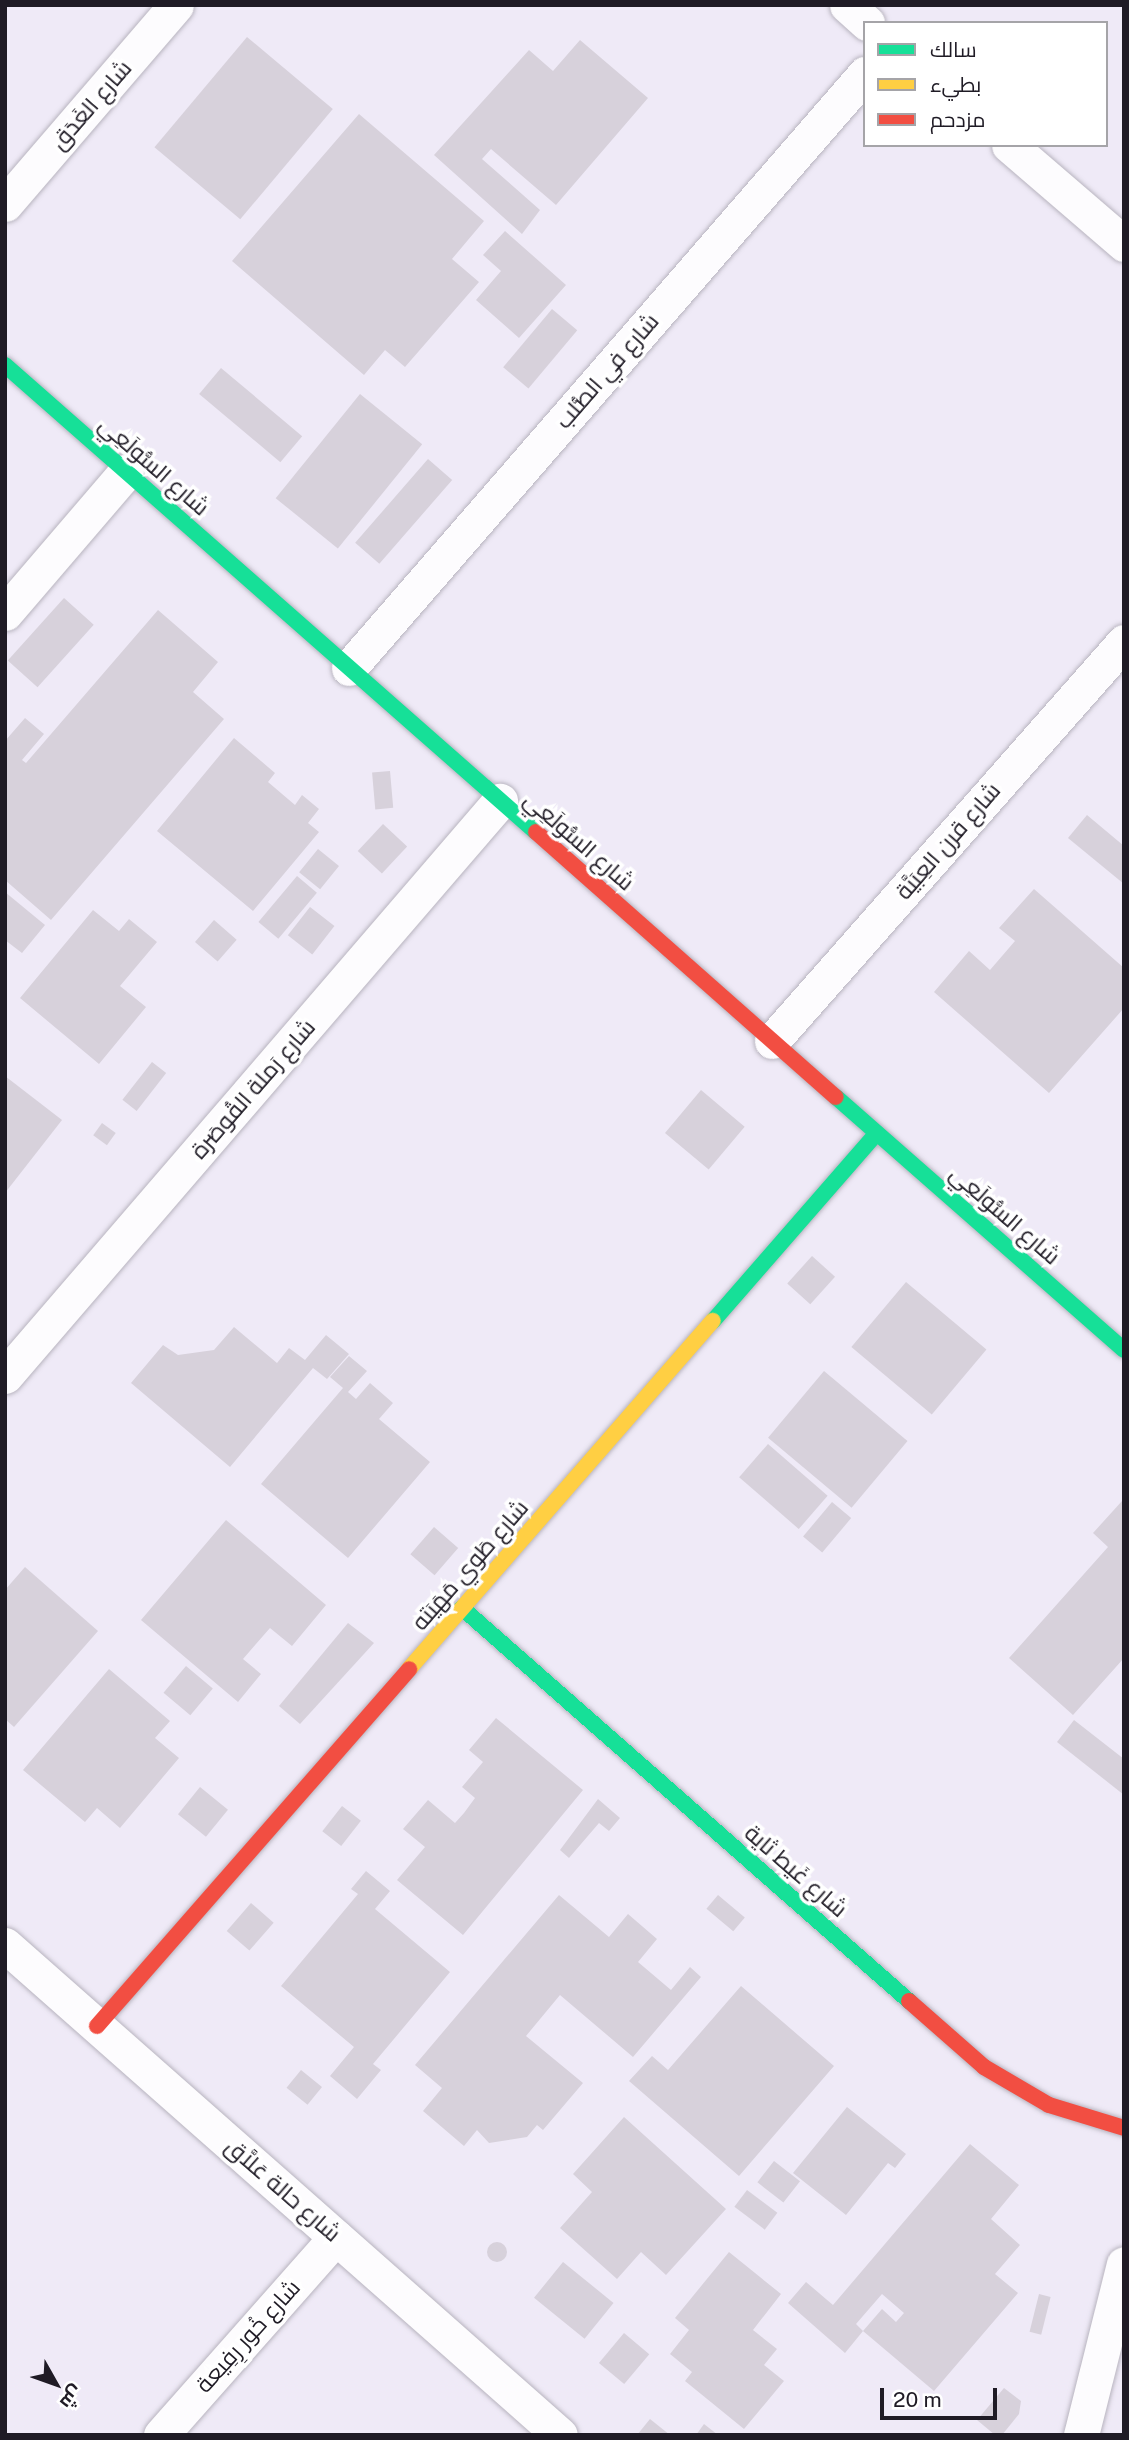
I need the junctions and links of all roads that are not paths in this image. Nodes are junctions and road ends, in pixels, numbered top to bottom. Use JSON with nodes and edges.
{"nodes":[{"id":1,"x":176,"y":5,"type":"edge"},
{"id":2,"x":847,"y":5,"type":"edge"},
{"id":3,"x":865,"y":21,"type":"edge"},
{"id":4,"x":863,"y":76,"type":"edge"},
{"id":5,"x":1011,"y":147,"type":"edge"},
{"id":6,"x":5,"y":204,"type":"edge"},
{"id":7,"x":1124,"y":244,"type":"edge"},
{"id":8,"x":5,"y":365,"type":"edge"},
{"id":9,"x":126,"y":472,"type":"junction"},
{"id":10,"x":5,"y":613,"type":"edge"},
{"id":11,"x":1124,"y":642,"type":"edge"},
{"id":12,"x":349,"y":668,"type":"junction"},
{"id":13,"x":500,"y":801,"type":"junction"},
{"id":14,"x":772,"y":1041,"type":"junction"},
{"id":15,"x":877,"y":1133,"type":"junction"},
{"id":16,"x":1124,"y":1350,"type":"edge"},
{"id":17,"x":5,"y":1376,"type":"edge"},
{"id":18,"x":462,"y":1608,"type":"junction"},
{"id":19,"x":5,"y":1945,"type":"edge"},
{"id":20,"x":97,"y":2026,"type":"junction"},
{"id":21,"x":1124,"y":2128,"type":"edge"},
{"id":22,"x":336,"y":2237,"type":"junction"},
{"id":23,"x":1124,"y":2264,"type":"edge"},
{"id":24,"x":161,"y":2435,"type":"edge"},
{"id":25,"x":560,"y":2435,"type":"edge"},
{"id":26,"x":1080,"y":2435,"type":"edge"}],
"edges":[{"from":1,"to":6,"type":"street","name":"شارع الغَدَق"},
{"from":2,"to":3,"type":"street"},
{"from":4,"to":12,"type":"street","name":"شارع في الصُّلب"},
{"from":5,"to":7,"type":"street"},
{"from":8,"to":9,"type":"street","name":"شارع السُّولَعِي"},
{"from":9,"to":10,"type":"street"},
{"from":9,"to":12,"type":"street","name":"شارع السُّولَعِي"},
{"from":11,"to":14,"type":"street","name":"شارع قرن العِبَيَّة"},
{"from":12,"to":13,"type":"street","name":"شارع السُّولَعِي"},
{"from":13,"to":14,"type":"street","name":"شارع السُّولَعِي"},
{"from":13,"to":17,"type":"street","name":"شارع رَملة القُوصَرة"},
{"from":14,"to":15,"type":"street","name":"شارع السُّولَعِي"},
{"from":15,"to":16,"type":"street","name":"شارع السُّولَعِي"},
{"from":15,"to":18,"type":"street","name":"شارع طَوي مَهَيَته"},
{"from":18,"to":20,"type":"street","name":"شارع طَوي مَهَيَته"},
{"from":18,"to":21,"type":"street","name":"شارع غَيط ثاية"},
{"from":19,"to":20,"type":"street","name":"شارع حالة عَلاَّق"},
{"from":20,"to":22,"type":"street","name":"شارع حالة عَلاَّق"},
{"from":22,"to":24,"type":"street","name":"شارع خُور رِفِيعة"},
{"from":22,"to":25,"type":"street","name":"شارع حالة عَلاَّق"},
{"from":23,"to":26,"type":"street"}]}
